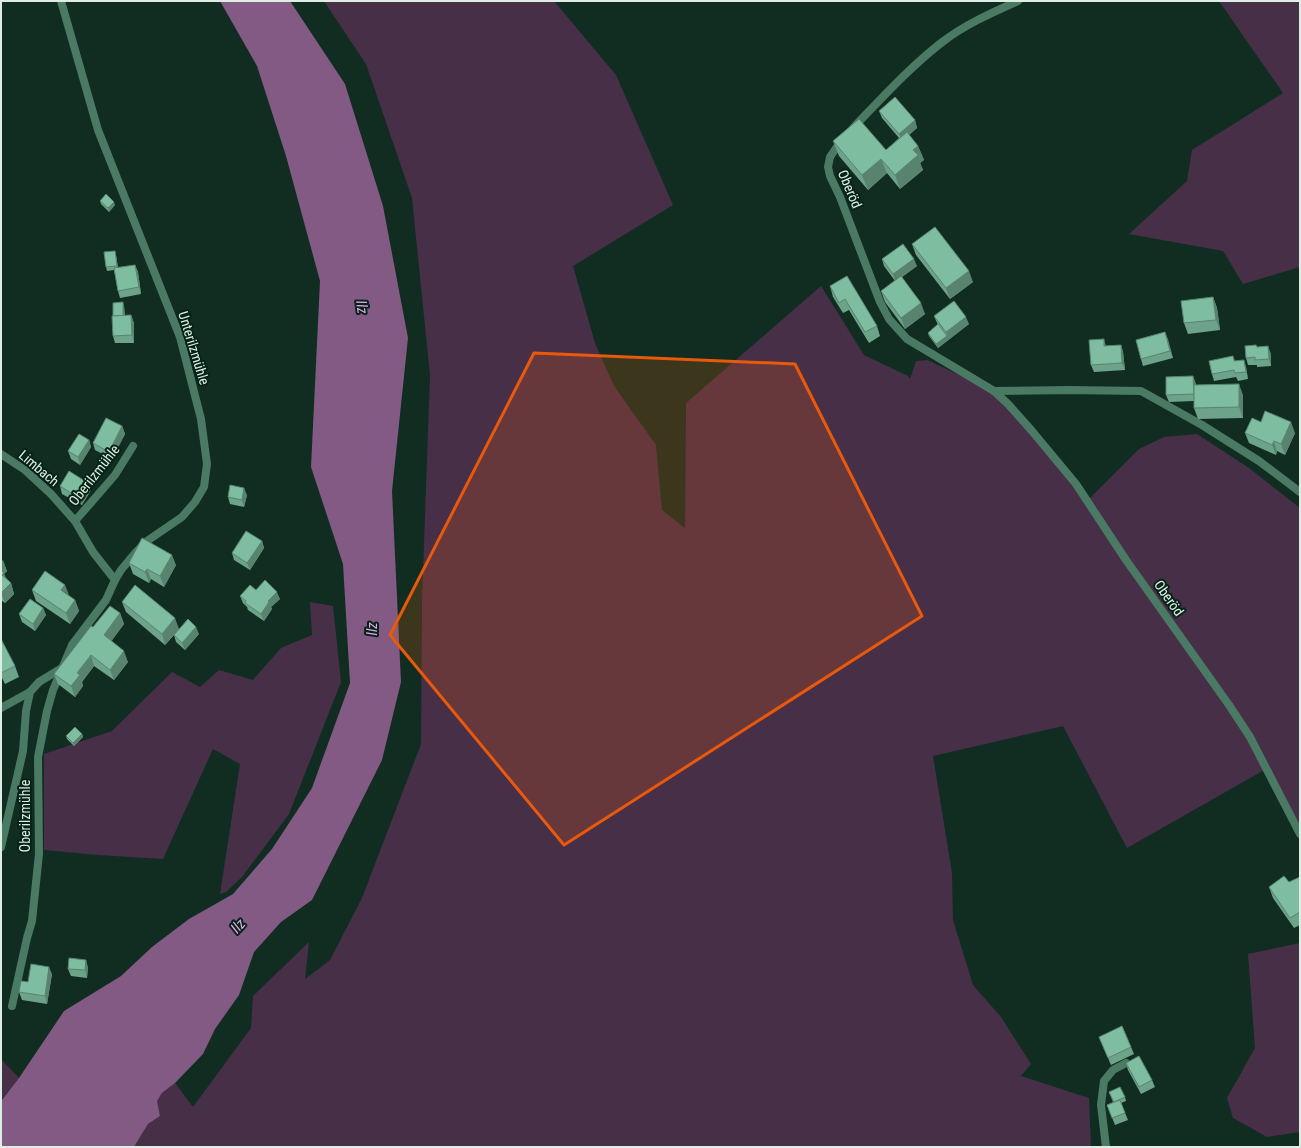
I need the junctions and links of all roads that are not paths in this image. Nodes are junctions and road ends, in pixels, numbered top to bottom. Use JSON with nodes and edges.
{"nodes":[{"id":1,"x":61,"y":1,"type":"edge"},
{"id":2,"x":1018,"y":1,"type":"edge"},
{"id":3,"x":994,"y":391,"type":"junction"},
{"id":4,"x":133,"y":446,"type":"dead end"},
{"id":5,"x":1,"y":454,"type":"edge"},
{"id":6,"x":1300,"y":492,"type":"edge"},
{"id":7,"x":75,"y":521,"type":"junction"},
{"id":8,"x":115,"y":580,"type":"junction"},
{"id":9,"x":62,"y":668,"type":"junction"},
{"id":10,"x":30,"y":692,"type":"junction"},
{"id":11,"x":1,"y":708,"type":"edge"},
{"id":12,"x":1300,"y":834,"type":"edge"},
{"id":13,"x":1,"y":847,"type":"edge"},
{"id":14,"x":12,"y":1006,"type":"dead end"},
{"id":15,"x":1126,"y":1063,"type":"edge"},
{"id":16,"x":1106,"y":1147,"type":"edge"}],
"edges":[{"from":1,"to":8,"type":"street","name":"Unterilzmühle"},
{"from":2,"to":3,"type":"street","name":"Oberöd"},
{"from":3,"to":6,"type":"street"},
{"from":3,"to":12,"type":"street","name":"Oberöd"},
{"from":4,"to":7,"type":"street","name":"Oberilzmühle"},
{"from":5,"to":7,"type":"street","name":"Limbach"},
{"from":7,"to":8,"type":"street","name":"Oberilzmühle"},
{"from":8,"to":9,"type":"street","name":"Unterilzmühle"},
{"from":9,"to":10,"type":"street"},
{"from":9,"to":14,"type":"street","name":"Oberilzmühle"},
{"from":10,"to":11,"type":"street"},
{"from":10,"to":13,"type":"street","name":"Oberilzmühle"},
{"from":15,"to":16,"type":"street"}]}
